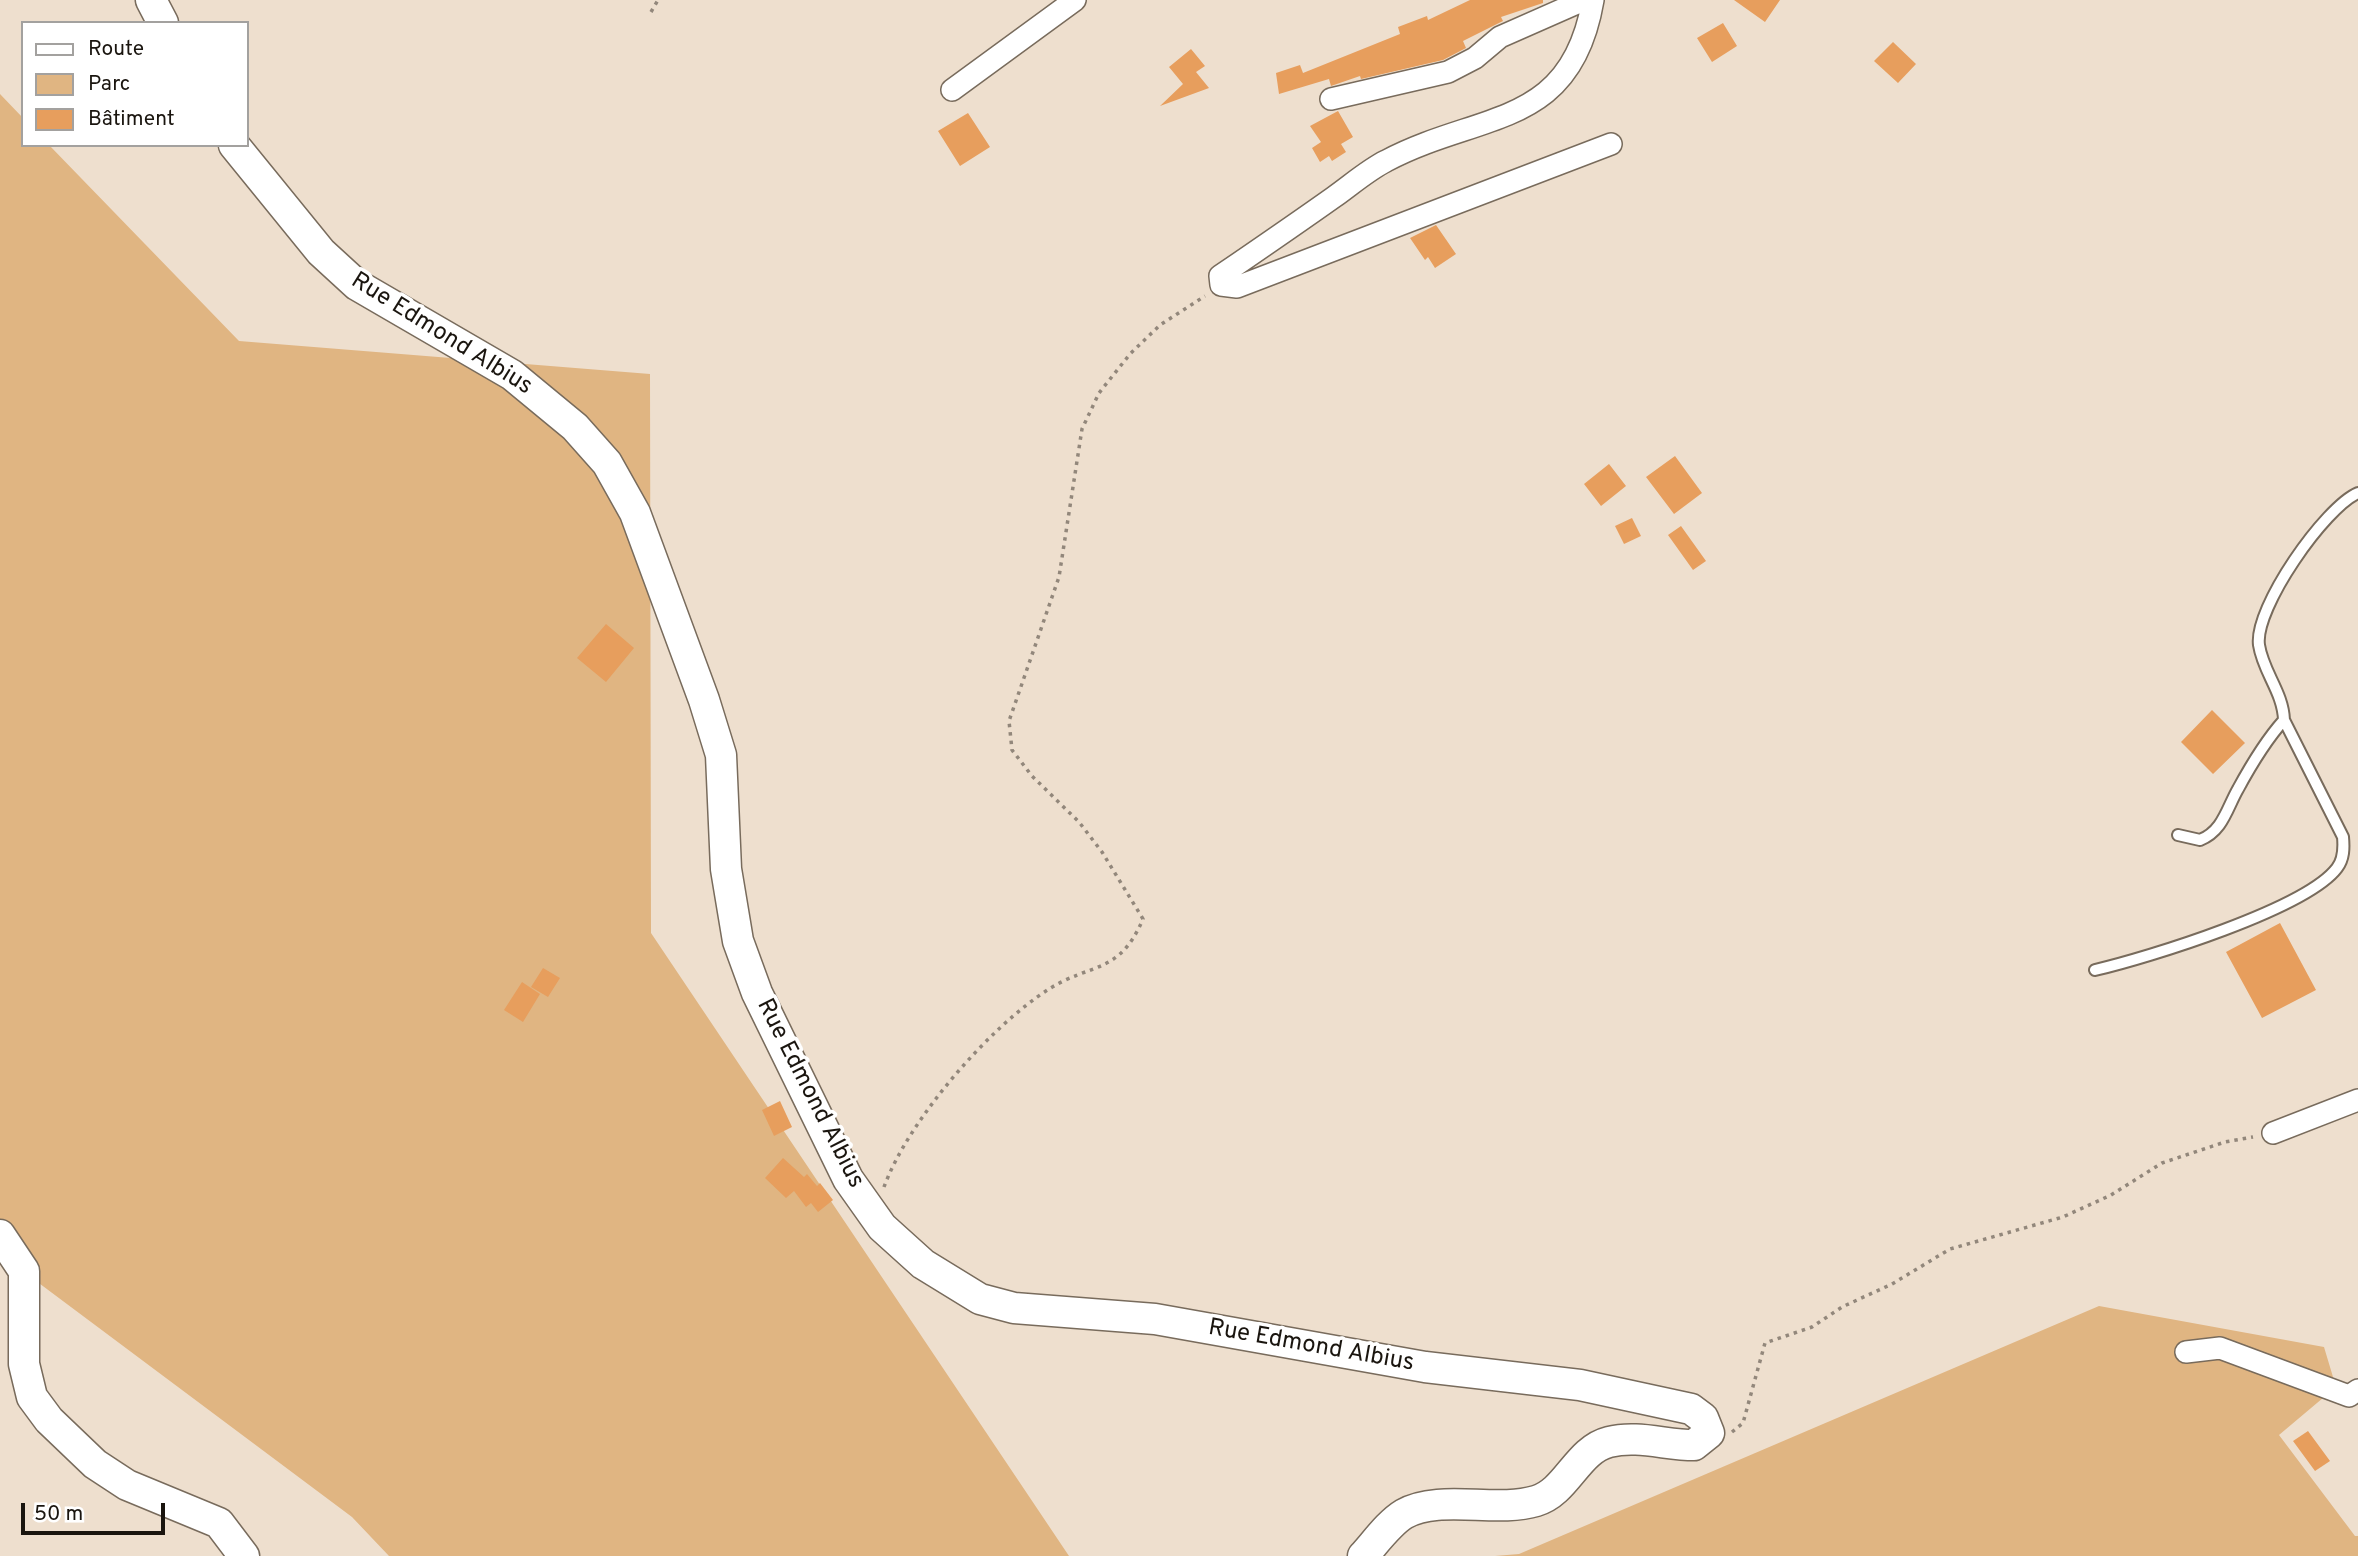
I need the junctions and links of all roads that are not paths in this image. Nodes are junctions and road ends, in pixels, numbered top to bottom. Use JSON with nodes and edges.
{"nodes":[{"id":1,"x":150,"y":0,"type":"edge"},
{"id":2,"x":1075,"y":0,"type":"edge"},
{"id":3,"x":1584,"y":0,"type":"edge"},
{"id":4,"x":1593,"y":0,"type":"edge"},
{"id":5,"x":162,"y":21,"type":"edge"},
{"id":6,"x":952,"y":90,"type":"dead end"},
{"id":7,"x":1331,"y":99,"type":"dead end"},
{"id":8,"x":1611,"y":144,"type":"dead end"},
{"id":9,"x":236,"y":147,"type":"edge"},
{"id":10,"x":2358,"y":493,"type":"edge"},
{"id":11,"x":2284,"y":720,"type":"junction"},
{"id":12,"x":2178,"y":835,"type":"dead end"},
{"id":13,"x":2095,"y":970,"type":"dead end"},
{"id":14,"x":2358,"y":1100,"type":"edge"},
{"id":15,"x":2273,"y":1133,"type":"road end"},
{"id":16,"x":0,"y":1235,"type":"edge"},
{"id":17,"x":2186,"y":1352,"type":"dead end"},
{"id":18,"x":2358,"y":1391,"type":"edge"},
{"id":19,"x":244,"y":1556,"type":"edge"},
{"id":20,"x":1363,"y":1556,"type":"edge"}],
"edges":[{"from":1,"to":5,"type":"main road"},
{"from":2,"to":6,"type":"street"},
{"from":3,"to":7,"type":"street"},
{"from":4,"to":8,"type":"street"},
{"from":9,"to":20,"type":"main road","name":"Rue Edmond Albius"},
{"from":10,"to":11,"type":"lane"},
{"from":11,"to":12,"type":"lane"},
{"from":11,"to":13,"type":"lane"},
{"from":14,"to":15,"type":"street"},
{"from":16,"to":19,"type":"main road"},
{"from":17,"to":18,"type":"street"}]}
